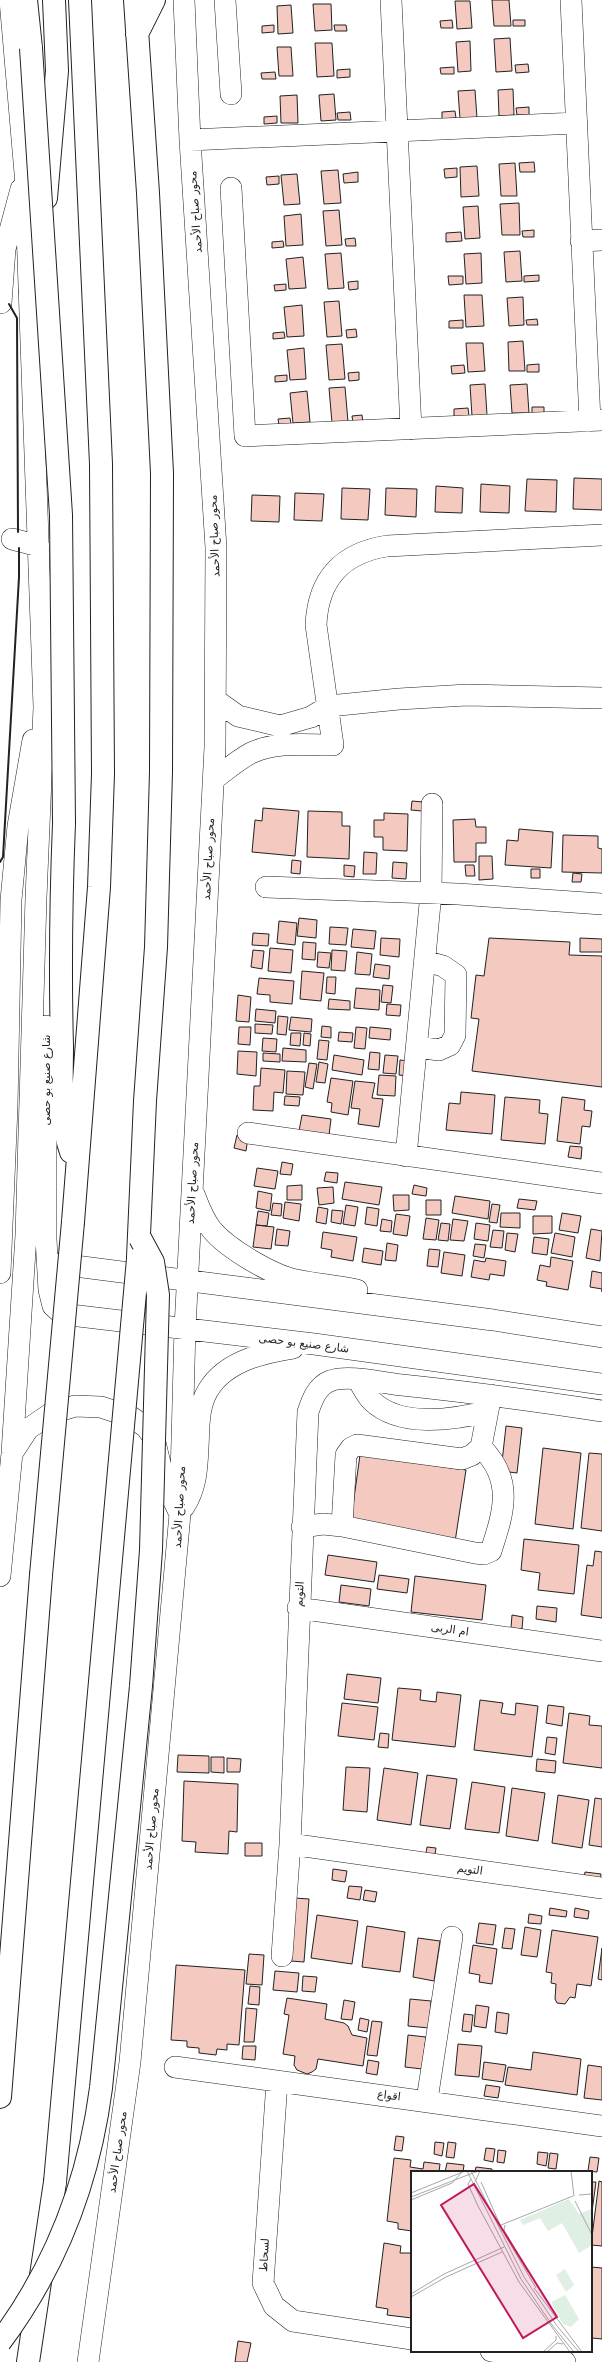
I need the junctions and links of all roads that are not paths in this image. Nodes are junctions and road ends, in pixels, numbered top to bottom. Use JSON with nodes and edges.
{"nodes":[{"id":1,"x":10,"y":0,"type":"edge"},
{"id":2,"x":26,"y":0,"type":"edge"},
{"id":3,"x":54,"y":0,"type":"edge"},
{"id":4,"x":80,"y":0,"type":"edge"},
{"id":5,"x":135,"y":0,"type":"edge"},
{"id":6,"x":154,"y":0,"type":"edge"},
{"id":7,"x":184,"y":0,"type":"edge"},
{"id":8,"x":225,"y":0,"type":"edge"},
{"id":9,"x":391,"y":0,"type":"edge"},
{"id":10,"x":571,"y":0,"type":"edge"},
{"id":11,"x":137,"y":34,"type":"junction"},
{"id":12,"x":231,"y":94,"type":"dead end"},
{"id":13,"x":577,"y":123,"type":"junction"},
{"id":14,"x":398,"y":131,"type":"junction"},
{"id":15,"x":190,"y":140,"type":"junction"},
{"id":16,"x":25,"y":173,"type":"junction"},
{"id":17,"x":231,"y":188,"type":"dead end"},
{"id":18,"x":602,"y":240,"type":"edge"},
{"id":19,"x":581,"y":241,"type":"junction"},
{"id":20,"x":5,"y":249,"type":"junction"},
{"id":21,"x":29,"y":261,"type":"junction"},
{"id":22,"x":30,"y":290,"type":"junction"},
{"id":23,"x":1,"y":302,"type":"dead end"},
{"id":24,"x":596,"y":420,"type":"edge"},
{"id":25,"x":411,"y":429,"type":"junction"},
{"id":26,"x":602,"y":535,"type":"edge"},
{"id":27,"x":12,"y":539,"type":"dead end"},
{"id":28,"x":39,"y":546,"type":"junction"},
{"id":29,"x":602,"y":698,"type":"edge"},
{"id":30,"x":217,"y":701,"type":"junction"},
{"id":31,"x":329,"y":706,"type":"junction"},
{"id":32,"x":44,"y":707,"type":"junction"},
{"id":33,"x":213,"y":780,"type":"junction"},
{"id":34,"x":432,"y":804,"type":"dead end"},
{"id":35,"x":266,"y":886,"type":"dead end"},
{"id":36,"x":431,"y":893,"type":"junction"},
{"id":37,"x":36,"y":898,"type":"junction"},
{"id":38,"x":5,"y":904,"type":"edge"},
{"id":39,"x":602,"y":904,"type":"edge"},
{"id":40,"x":4,"y":950,"type":"edge"},
{"id":41,"x":425,"y":961,"type":"junction"},
{"id":42,"x":417,"y":1047,"type":"junction"},
{"id":43,"x":3,"y":1112,"type":"edge"},
{"id":44,"x":248,"y":1133,"type":"dead end"},
{"id":45,"x":406,"y":1156,"type":"junction"},
{"id":46,"x":2,"y":1166,"type":"edge"},
{"id":47,"x":77,"y":1168,"type":"junction"},
{"id":48,"x":602,"y":1183,"type":"edge"},
{"id":49,"x":192,"y":1188,"type":"junction"},
{"id":50,"x":140,"y":1238,"type":"junction"},
{"id":51,"x":48,"y":1263,"type":"junction"},
{"id":52,"x":23,"y":1270,"type":"junction"},
{"id":53,"x":0,"y":1273,"type":"edge"},
{"id":54,"x":187,"y":1281,"type":"junction"},
{"id":55,"x":493,"y":1320,"type":"junction"},
{"id":56,"x":185,"y":1328,"type":"junction"},
{"id":57,"x":602,"y":1337,"type":"edge"},
{"id":58,"x":314,"y":1344,"type":"junction"},
{"id":59,"x":358,"y":1380,"type":"junction"},
{"id":60,"x":602,"y":1384,"type":"edge"},
{"id":61,"x":490,"y":1403,"type":"junction"},
{"id":62,"x":602,"y":1411,"type":"edge"},
{"id":63,"x":481,"y":1447,"type":"junction"},
{"id":64,"x":12,"y":1454,"type":"junction"},
{"id":65,"x":180,"y":1514,"type":"junction"},
{"id":66,"x":342,"y":1526,"type":"junction"},
{"id":67,"x":302,"y":1527,"type":"junction"},
{"id":68,"x":0,"y":1576,"type":"edge"},
{"id":69,"x":298,"y":1608,"type":"junction"},
{"id":70,"x":602,"y":1651,"type":"edge"},
{"id":71,"x":290,"y":1844,"type":"junction"},
{"id":72,"x":602,"y":1888,"type":"edge"},
{"id":73,"x":452,"y":1937,"type":"dead end"},
{"id":74,"x":282,"y":1956,"type":"dead end"},
{"id":75,"x":175,"y":2067,"type":"dead end"},
{"id":76,"x":277,"y":2082,"type":"junction"},
{"id":77,"x":0,"y":2097,"type":"edge"},
{"id":78,"x":427,"y":2100,"type":"junction"},
{"id":79,"x":602,"y":2126,"type":"edge"},
{"id":80,"x":411,"y":2339,"type":"edge"},
{"id":81,"x":0,"y":2342,"type":"edge"},
{"id":82,"x":498,"y":2352,"type":"edge"},
{"id":83,"x":28,"y":2362,"type":"edge"},
{"id":84,"x":88,"y":2362,"type":"edge"},
{"id":85,"x":564,"y":2362,"type":"edge"}],
"edges":[{"from":1,"to":16,"type":"street"},
{"from":2,"to":47,"type":"highway","bridge":true},
{"from":3,"to":22,"type":"highway"},
{"from":4,"to":47,"type":"highway"},
{"from":5,"to":11,"type":"highway"},
{"from":6,"to":11,"type":"highway"},
{"from":7,"to":15,"type":"street","name":"محور صباح الأحمد"},
{"from":8,"to":12,"type":"street"},
{"from":9,"to":14,"type":"street"},
{"from":10,"to":13,"type":"street"},
{"from":11,"to":50,"type":"highway"},
{"from":13,"to":14,"type":"street"},
{"from":13,"to":19,"type":"street"},
{"from":14,"to":15,"type":"street"},
{"from":14,"to":25,"type":"street"},
{"from":15,"to":30,"type":"street","name":"محور صباح الأحمد"},
{"from":16,"to":20,"type":"street"},
{"from":16,"to":21,"type":"street"},
{"from":17,"to":25,"type":"street"},
{"from":18,"to":19,"type":"street"},
{"from":19,"to":24,"type":"street"},
{"from":20,"to":21,"type":"street"},
{"from":20,"to":23,"type":"street"},
{"from":21,"to":22,"type":"street"},
{"from":22,"to":28,"type":"street"},
{"from":24,"to":25,"type":"street"},
{"from":26,"to":31,"type":"street"},
{"from":27,"to":28,"type":"street"},
{"from":28,"to":32,"type":"street"},
{"from":29,"to":31,"type":"street"},
{"from":30,"to":31,"type":"street"},
{"from":30,"to":33,"type":"street","name":"محور صباح الأحمد"},
{"from":31,"to":33,"type":"street"},
{"from":32,"to":37,"type":"street"},
{"from":32,"to":38,"type":"street"},
{"from":33,"to":49,"type":"street","name":"محور صباح الأحمد"},
{"from":34,"to":36,"type":"street"},
{"from":35,"to":36,"type":"street"},
{"from":36,"to":39,"type":"street"},
{"from":36,"to":41,"type":"street"},
{"from":37,"to":51,"type":"street","name":"شارع صنيع بو حصى"},
{"from":37,"to":52,"type":"street"},
{"from":38,"to":40,"type":"street"},
{"from":40,"to":43,"type":"street"},
{"from":41,"to":42,"type":"street"},
{"from":41,"to":42,"type":"street"},
{"from":42,"to":45,"type":"street"},
{"from":43,"to":46,"type":"street"},
{"from":44,"to":45,"type":"street"},
{"from":45,"to":48,"type":"street"},
{"from":46,"to":53,"type":"street"},
{"from":47,"to":77,"type":"highway","bridge":true},
{"from":49,"to":54,"type":"street","name":"محور صباح الأحمد"},
{"from":49,"to":55,"type":"street"},
{"from":50,"to":81,"type":"highway","bridge":true},
{"from":50,"to":83,"type":"highway","bridge":true},
{"from":51,"to":52,"type":"street"},
{"from":51,"to":54,"type":"street"},
{"from":51,"to":56,"type":"street","name":"شارع صنيع بو حصى"},
{"from":52,"to":64,"type":"street"},
{"from":54,"to":55,"type":"street"},
{"from":54,"to":56,"type":"street","name":"محور صباح الأحمد"},
{"from":55,"to":57,"type":"street"},
{"from":56,"to":58,"type":"street","name":"شارع صنيع بو حصى"},
{"from":56,"to":65,"type":"street","name":"محور صباح الأحمد"},
{"from":58,"to":60,"type":"street","name":"شارع صنيع بو حصى"},
{"from":58,"to":65,"type":"street"},
{"from":59,"to":61,"type":"street"},
{"from":59,"to":61,"type":"street"},
{"from":59,"to":67,"type":"street","name":"التويم"},
{"from":61,"to":62,"type":"street"},
{"from":61,"to":63,"type":"street"},
{"from":63,"to":66,"type":"street"},
{"from":63,"to":66,"type":"street"},
{"from":64,"to":65,"type":"street"},
{"from":64,"to":68,"type":"street"},
{"from":65,"to":84,"type":"street","name":"محور صباح الأحمد"},
{"from":66,"to":67,"type":"street"},
{"from":67,"to":69,"type":"street","name":"التويم"},
{"from":69,"to":70,"type":"street","name":"ام الربى"},
{"from":69,"to":71,"type":"street","name":"التويم"},
{"from":71,"to":72,"type":"street","name":"التويم"},
{"from":71,"to":74,"type":"street","name":"التويم"},
{"from":73,"to":78,"type":"street"},
{"from":75,"to":76,"type":"street","name":"اقواع"},
{"from":76,"to":78,"type":"street","name":"اقواع"},
{"from":76,"to":80,"type":"street","name":"لسحاط"},
{"from":78,"to":79,"type":"street","name":"اقواع"},
{"from":82,"to":85,"type":"street"}]}
